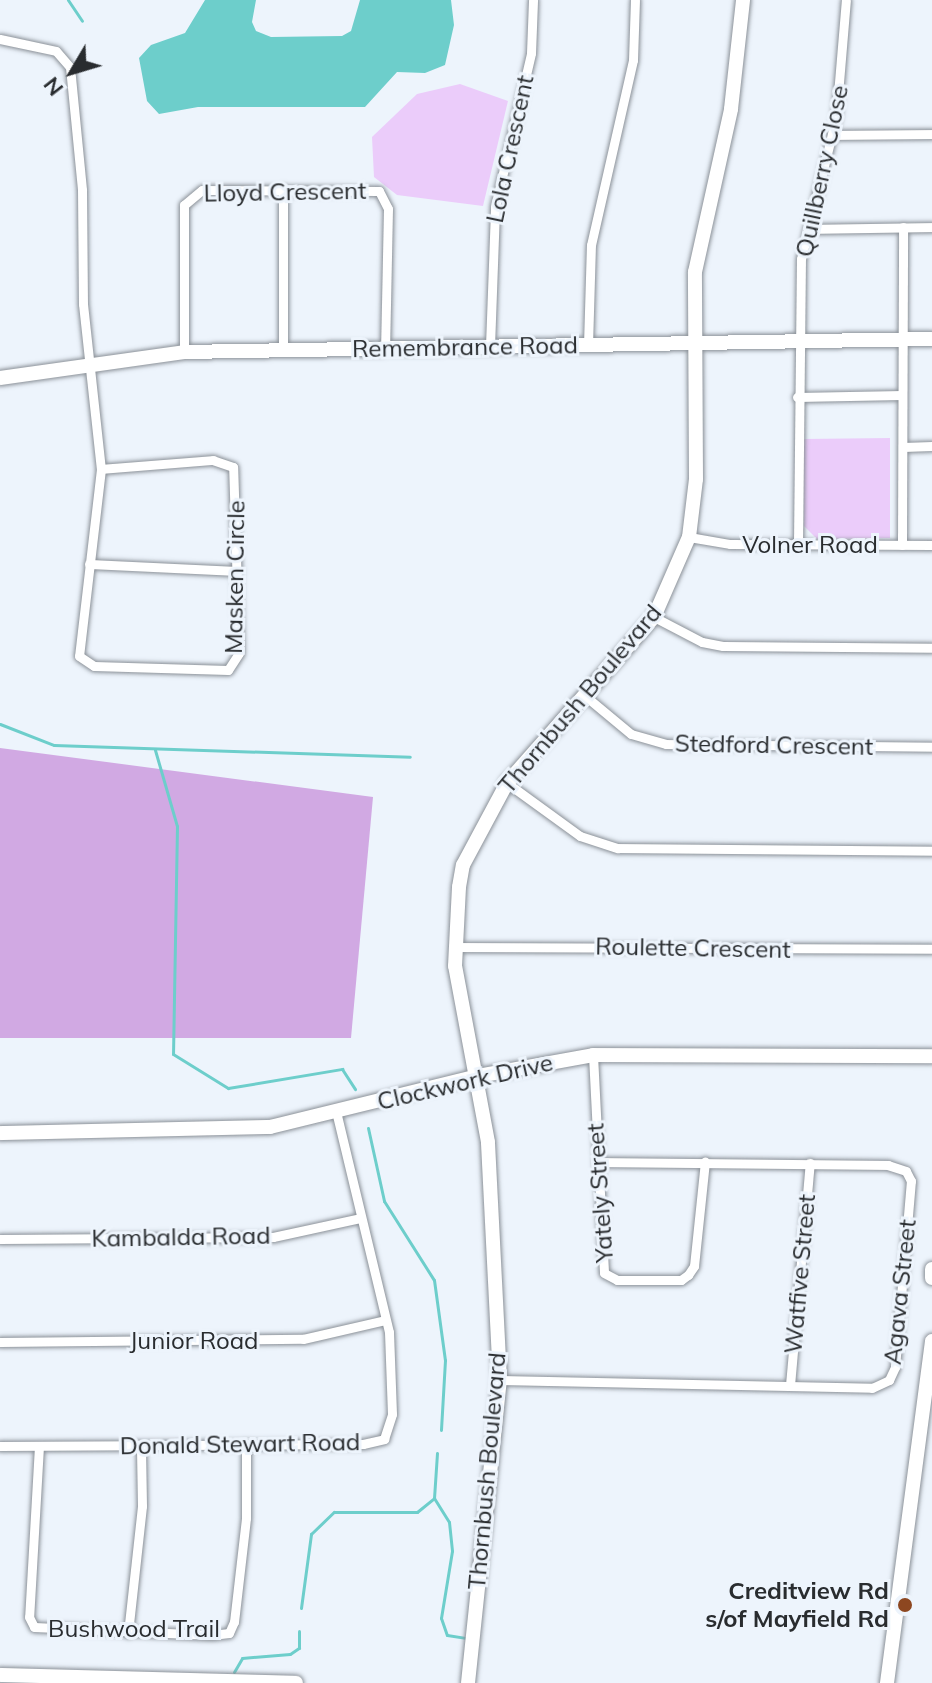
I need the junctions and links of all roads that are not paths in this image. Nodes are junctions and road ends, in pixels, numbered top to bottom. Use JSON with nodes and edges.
{"nodes":[{"id":1,"x":533,"y":0,"type":"edge"},
{"id":2,"x":635,"y":0,"type":"edge"},
{"id":3,"x":743,"y":0,"type":"edge"},
{"id":4,"x":846,"y":0,"type":"edge"},
{"id":5,"x":0,"y":39,"type":"edge"},
{"id":6,"x":932,"y":134,"type":"edge"},
{"id":7,"x":832,"y":135,"type":"junction"},
{"id":8,"x":283,"y":189,"type":"junction"},
{"id":9,"x":903,"y":227,"type":"junction"},
{"id":10,"x":932,"y":227,"type":"edge"},
{"id":11,"x":808,"y":229,"type":"junction"},
{"id":12,"x":902,"y":339,"type":"junction"},
{"id":13,"x":932,"y":339,"type":"edge"},
{"id":14,"x":798,"y":341,"type":"junction"},
{"id":15,"x":696,"y":343,"type":"junction"},
{"id":16,"x":588,"y":345,"type":"junction"},
{"id":17,"x":490,"y":346,"type":"junction"},
{"id":18,"x":385,"y":348,"type":"junction"},
{"id":19,"x":283,"y":350,"type":"junction"},
{"id":20,"x":184,"y":352,"type":"junction"},
{"id":21,"x":90,"y":363,"type":"junction"},
{"id":22,"x":0,"y":378,"type":"edge"},
{"id":23,"x":902,"y":395,"type":"junction"},
{"id":24,"x":797,"y":397,"type":"junction"},
{"id":25,"x":932,"y":446,"type":"edge"},
{"id":26,"x":903,"y":447,"type":"junction"},
{"id":27,"x":101,"y":469,"type":"junction"},
{"id":28,"x":689,"y":537,"type":"junction"},
{"id":29,"x":798,"y":544,"type":"junction"},
{"id":30,"x":902,"y":545,"type":"junction"},
{"id":31,"x":932,"y":545,"type":"edge"},
{"id":32,"x":89,"y":564,"type":"junction"},
{"id":33,"x":238,"y":571,"type":"junction"},
{"id":34,"x":654,"y":617,"type":"junction"},
{"id":35,"x":932,"y":648,"type":"edge"},
{"id":36,"x":584,"y":695,"type":"junction"},
{"id":37,"x":932,"y":747,"type":"edge"},
{"id":38,"x":507,"y":783,"type":"junction"},
{"id":39,"x":932,"y":851,"type":"edge"},
{"id":40,"x":454,"y":947,"type":"junction"},
{"id":41,"x":932,"y":949,"type":"edge"},
{"id":42,"x":593,"y":1055,"type":"junction"},
{"id":43,"x":932,"y":1056,"type":"edge"},
{"id":44,"x":478,"y":1076,"type":"junction"},
{"id":45,"x":336,"y":1112,"type":"junction"},
{"id":46,"x":0,"y":1133,"type":"edge"},
{"id":47,"x":598,"y":1162,"type":"junction"},
{"id":48,"x":705,"y":1162,"type":"junction"},
{"id":49,"x":810,"y":1163,"type":"junction"},
{"id":50,"x":360,"y":1218,"type":"junction"},
{"id":51,"x":0,"y":1239,"type":"edge"},
{"id":52,"x":932,"y":1269,"type":"edge"},
{"id":53,"x":932,"y":1278,"type":"edge"},
{"id":54,"x":385,"y":1320,"type":"junction"},
{"id":55,"x":932,"y":1341,"type":"edge"},
{"id":56,"x":0,"y":1342,"type":"edge"},
{"id":57,"x":500,"y":1380,"type":"junction"},
{"id":58,"x":790,"y":1385,"type":"junction"},
{"id":59,"x":246,"y":1444,"type":"junction"},
{"id":60,"x":0,"y":1446,"type":"edge"},
{"id":61,"x":39,"y":1446,"type":"junction"},
{"id":62,"x":141,"y":1446,"type":"junction"},
{"id":63,"x":128,"y":1633,"type":"junction"},
{"id":64,"x":0,"y":1675,"type":"edge"},
{"id":65,"x":296,"y":1683,"type":"edge"},
{"id":66,"x":468,"y":1683,"type":"edge"},
{"id":67,"x":887,"y":1683,"type":"edge"}],
"edges":[{"from":1,"to":17,"type":"street","name":"Lola Crescent"},
{"from":2,"to":16,"type":"street"},
{"from":3,"to":15,"type":"street","name":"Thornbush Boulevard"},
{"from":4,"to":7,"type":"street","name":"Quillberry Close"},
{"from":5,"to":21,"type":"street","name":"Masken Circle"},
{"from":6,"to":7,"type":"street"},
{"from":7,"to":11,"type":"street","name":"Quillberry Close"},
{"from":8,"to":18,"type":"street","name":"Lloyd Crescent"},
{"from":8,"to":19,"type":"street"},
{"from":8,"to":20,"type":"street","name":"Lloyd Crescent"},
{"from":9,"to":10,"type":"street"},
{"from":9,"to":11,"type":"street"},
{"from":9,"to":12,"type":"street"},
{"from":11,"to":14,"type":"street","name":"Quillberry Close"},
{"from":12,"to":13,"type":"street","name":"Remembrance Road"},
{"from":12,"to":14,"type":"street","name":"Remembrance Road"},
{"from":12,"to":23,"type":"street"},
{"from":14,"to":15,"type":"street","name":"Remembrance Road"},
{"from":14,"to":24,"type":"street","name":"Quillberry Close"},
{"from":15,"to":16,"type":"street","name":"Remembrance Road"},
{"from":15,"to":28,"type":"street","name":"Thornbush Boulevard"},
{"from":16,"to":17,"type":"street","name":"Remembrance Road"},
{"from":17,"to":18,"type":"street","name":"Remembrance Road"},
{"from":18,"to":19,"type":"street","name":"Remembrance Road"},
{"from":19,"to":20,"type":"street","name":"Remembrance Road"},
{"from":20,"to":21,"type":"street","name":"Remembrance Road"},
{"from":21,"to":22,"type":"street","name":"Remembrance Road"},
{"from":21,"to":27,"type":"street","name":"Masken Circle"},
{"from":23,"to":24,"type":"street"},
{"from":23,"to":26,"type":"street"},
{"from":24,"to":29,"type":"street","name":"Quillberry Close"},
{"from":25,"to":26,"type":"street"},
{"from":26,"to":30,"type":"street"},
{"from":27,"to":32,"type":"street","name":"Masken Circle"},
{"from":27,"to":33,"type":"street","name":"Masken Circle"},
{"from":28,"to":29,"type":"street","name":"Volner Road"},
{"from":28,"to":34,"type":"street","name":"Thornbush Boulevard"},
{"from":29,"to":30,"type":"street","name":"Volner Road"},
{"from":30,"to":31,"type":"street","name":"Volner Road"},
{"from":32,"to":33,"type":"street"},
{"from":32,"to":33,"type":"street","name":"Masken Circle"},
{"from":34,"to":35,"type":"street"},
{"from":34,"to":36,"type":"street","name":"Thornbush Boulevard"},
{"from":36,"to":37,"type":"street","name":"Stedford Crescent"},
{"from":36,"to":38,"type":"street","name":"Thornbush Boulevard"},
{"from":38,"to":39,"type":"street"},
{"from":38,"to":40,"type":"street","name":"Thornbush Boulevard"},
{"from":40,"to":41,"type":"street","name":"Roulette Crescent"},
{"from":40,"to":44,"type":"street","name":"Thornbush Boulevard"},
{"from":42,"to":43,"type":"street","name":"Clockwork Drive"},
{"from":42,"to":44,"type":"street","name":"Clockwork Drive"},
{"from":42,"to":47,"type":"street","name":"Yately Street"},
{"from":44,"to":45,"type":"street","name":"Clockwork Drive"},
{"from":44,"to":57,"type":"street","name":"Thornbush Boulevard"},
{"from":45,"to":46,"type":"street","name":"Clockwork Drive"},
{"from":45,"to":50,"type":"street","name":"Donald Stewart Road"},
{"from":47,"to":48,"type":"street","name":"Agava Street"},
{"from":47,"to":48,"type":"street","name":"Yately Street"},
{"from":48,"to":49,"type":"street","name":"Agava Street"},
{"from":49,"to":58,"type":"street","name":"Watfive Street"},
{"from":49,"to":58,"type":"street","name":"Agava Street"},
{"from":50,"to":51,"type":"street","name":"Kambalda Road"},
{"from":50,"to":54,"type":"street","name":"Donald Stewart Road"},
{"from":52,"to":53,"type":"street"},
{"from":54,"to":56,"type":"street","name":"Junior Road"},
{"from":54,"to":59,"type":"street","name":"Donald Stewart Road"},
{"from":55,"to":67,"type":"street"},
{"from":57,"to":58,"type":"street","name":"Agava Street"},
{"from":57,"to":66,"type":"street","name":"Thornbush Boulevard"},
{"from":59,"to":62,"type":"street","name":"Donald Stewart Road"},
{"from":59,"to":63,"type":"street","name":"Bushwood Trail"},
{"from":60,"to":61,"type":"street","name":"Donald Stewart Road"},
{"from":61,"to":62,"type":"street","name":"Donald Stewart Road"},
{"from":61,"to":63,"type":"street","name":"Bushwood Trail"},
{"from":62,"to":63,"type":"street"},
{"from":64,"to":65,"type":"street"}]}
